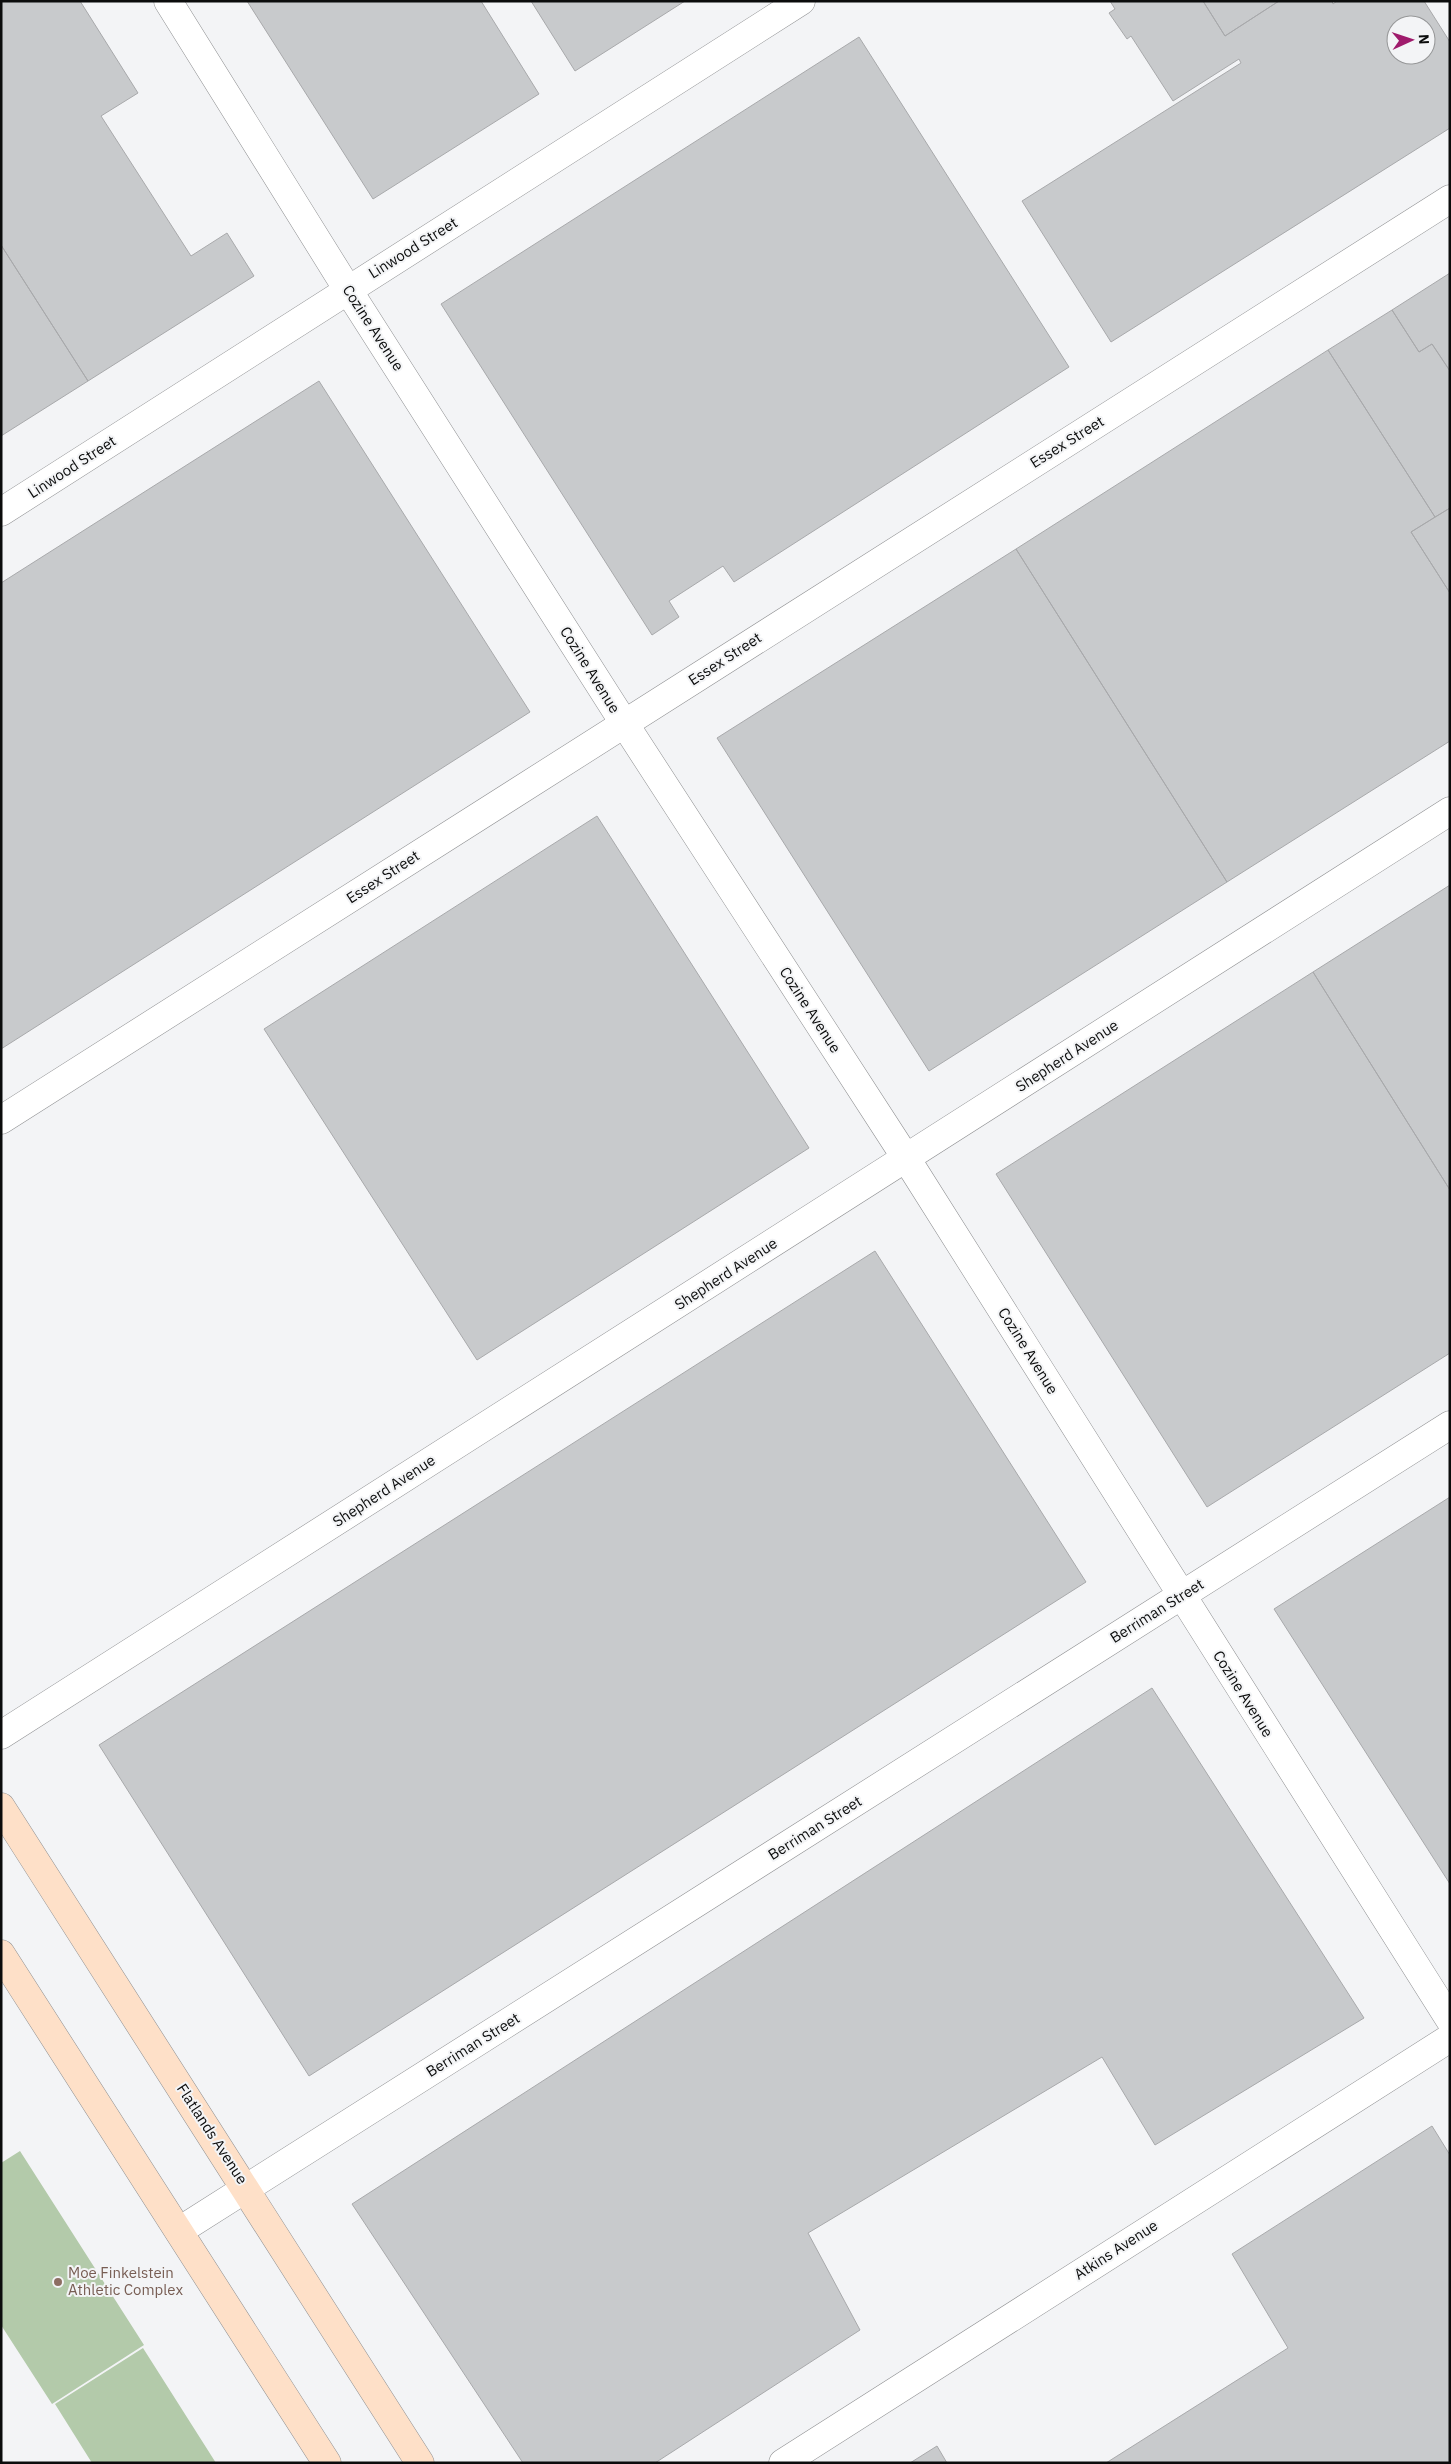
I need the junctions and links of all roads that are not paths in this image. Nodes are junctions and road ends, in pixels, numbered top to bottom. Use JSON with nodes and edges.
{"nodes":[{"id":1,"x":168,"y":1,"type":"edge"},
{"id":2,"x":801,"y":1,"type":"edge"},
{"id":3,"x":1450,"y":199,"type":"edge"},
{"id":4,"x":348,"y":290,"type":"junction"},
{"id":5,"x":1,"y":512,"type":"edge"},
{"id":6,"x":624,"y":723,"type":"junction"},
{"id":7,"x":1450,"y":811,"type":"edge"},
{"id":8,"x":1,"y":1120,"type":"edge"},
{"id":9,"x":906,"y":1158,"type":"junction"},
{"id":10,"x":1450,"y":1424,"type":"edge"},
{"id":11,"x":1181,"y":1596,"type":"junction"},
{"id":12,"x":1,"y":1735,"type":"edge"},
{"id":13,"x":1,"y":1807,"type":"edge"},
{"id":14,"x":1,"y":1954,"type":"edge"},
{"id":15,"x":1450,"y":2020,"type":"edge"},
{"id":16,"x":1450,"y":2038,"type":"edge"},
{"id":17,"x":246,"y":2188,"type":"junction"},
{"id":18,"x":179,"y":2230,"type":"junction"},
{"id":19,"x":327,"y":2463,"type":"edge"},
{"id":20,"x":420,"y":2463,"type":"edge"},
{"id":21,"x":783,"y":2463,"type":"edge"}],
"edges":[{"from":1,"to":4,"type":"street","name":"Cozine Avenue"},
{"from":2,"to":4,"type":"street","name":"Linwood Street"},
{"from":3,"to":6,"type":"street","name":"Essex Street"},
{"from":4,"to":5,"type":"street","name":"Linwood Street"},
{"from":4,"to":6,"type":"street","name":"Cozine Avenue"},
{"from":6,"to":8,"type":"street","name":"Essex Street"},
{"from":6,"to":9,"type":"street","name":"Cozine Avenue"},
{"from":7,"to":9,"type":"street","name":"Shepherd Avenue"},
{"from":9,"to":11,"type":"street","name":"Cozine Avenue"},
{"from":9,"to":12,"type":"street","name":"Shepherd Avenue"},
{"from":10,"to":11,"type":"street","name":"Berriman Street"},
{"from":11,"to":15,"type":"street","name":"Cozine Avenue"},
{"from":11,"to":17,"type":"street","name":"Berriman Street"},
{"from":13,"to":17,"type":"main road","name":"Flatlands Avenue"},
{"from":14,"to":18,"type":"main road"},
{"from":16,"to":21,"type":"street","name":"Atkins Avenue"},
{"from":17,"to":18,"type":"street","name":"Berriman Street"},
{"from":17,"to":20,"type":"main road","name":"Flatlands Avenue"},
{"from":18,"to":19,"type":"main road"}]}
